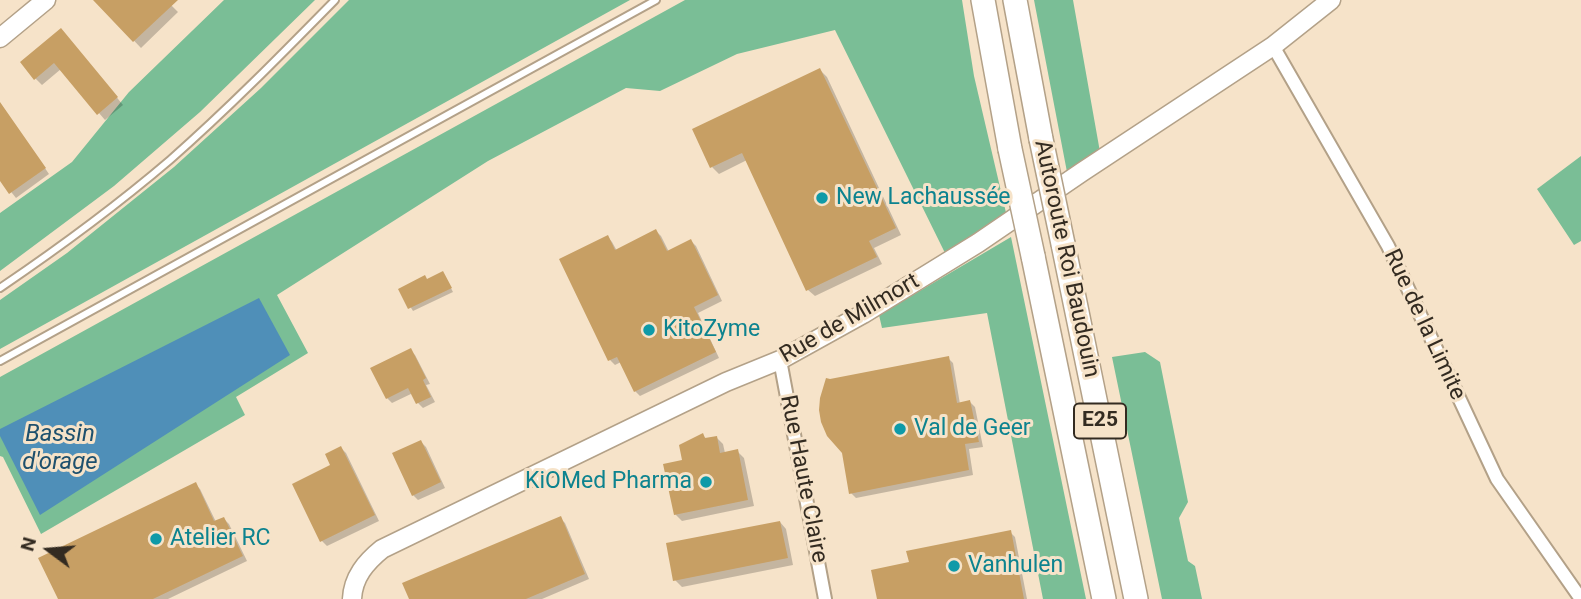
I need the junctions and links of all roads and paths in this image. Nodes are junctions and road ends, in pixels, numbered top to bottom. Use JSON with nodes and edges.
{"nodes":[{"id":1,"x":46,"y":0,"type":"edge"},
{"id":2,"x":335,"y":0,"type":"edge"},
{"id":3,"x":656,"y":0,"type":"edge"},
{"id":4,"x":983,"y":0,"type":"edge"},
{"id":5,"x":1015,"y":0,"type":"edge"},
{"id":6,"x":1331,"y":0,"type":"edge"},
{"id":7,"x":0,"y":38,"type":"edge"},
{"id":8,"x":1273,"y":46,"type":"junction"},
{"id":9,"x":0,"y":288,"type":"edge"},
{"id":10,"x":780,"y":360,"type":"junction"},
{"id":11,"x":0,"y":361,"type":"edge"},
{"id":12,"x":352,"y":597,"type":"edge"},
{"id":13,"x":825,"y":599,"type":"edge"},
{"id":14,"x":1104,"y":599,"type":"edge"},
{"id":15,"x":1136,"y":599,"type":"edge"},
{"id":16,"x":1580,"y":599,"type":"edge"}],
"edges":[{"from":1,"to":7,"type":"street"},
{"from":2,"to":9,"type":"lane"},
{"from":3,"to":11,"type":"lane"},
{"from":4,"to":14,"type":"highway","name":"Autoroute Roi Baudouin","number":"E25","bridge":true},
{"from":5,"to":15,"type":"highway","name":"Autoroute Roi Baudouin","number":"E25","bridge":true},
{"from":6,"to":8,"type":"street","name":"Rue de Milmort"},
{"from":8,"to":10,"type":"street","name":"Rue de Milmort"},
{"from":8,"to":16,"type":"street","name":"Rue de la Limite"},
{"from":10,"to":12,"type":"street","name":"Rue de Milmort"},
{"from":10,"to":13,"type":"street","name":"Rue Haute Claire"}]}
